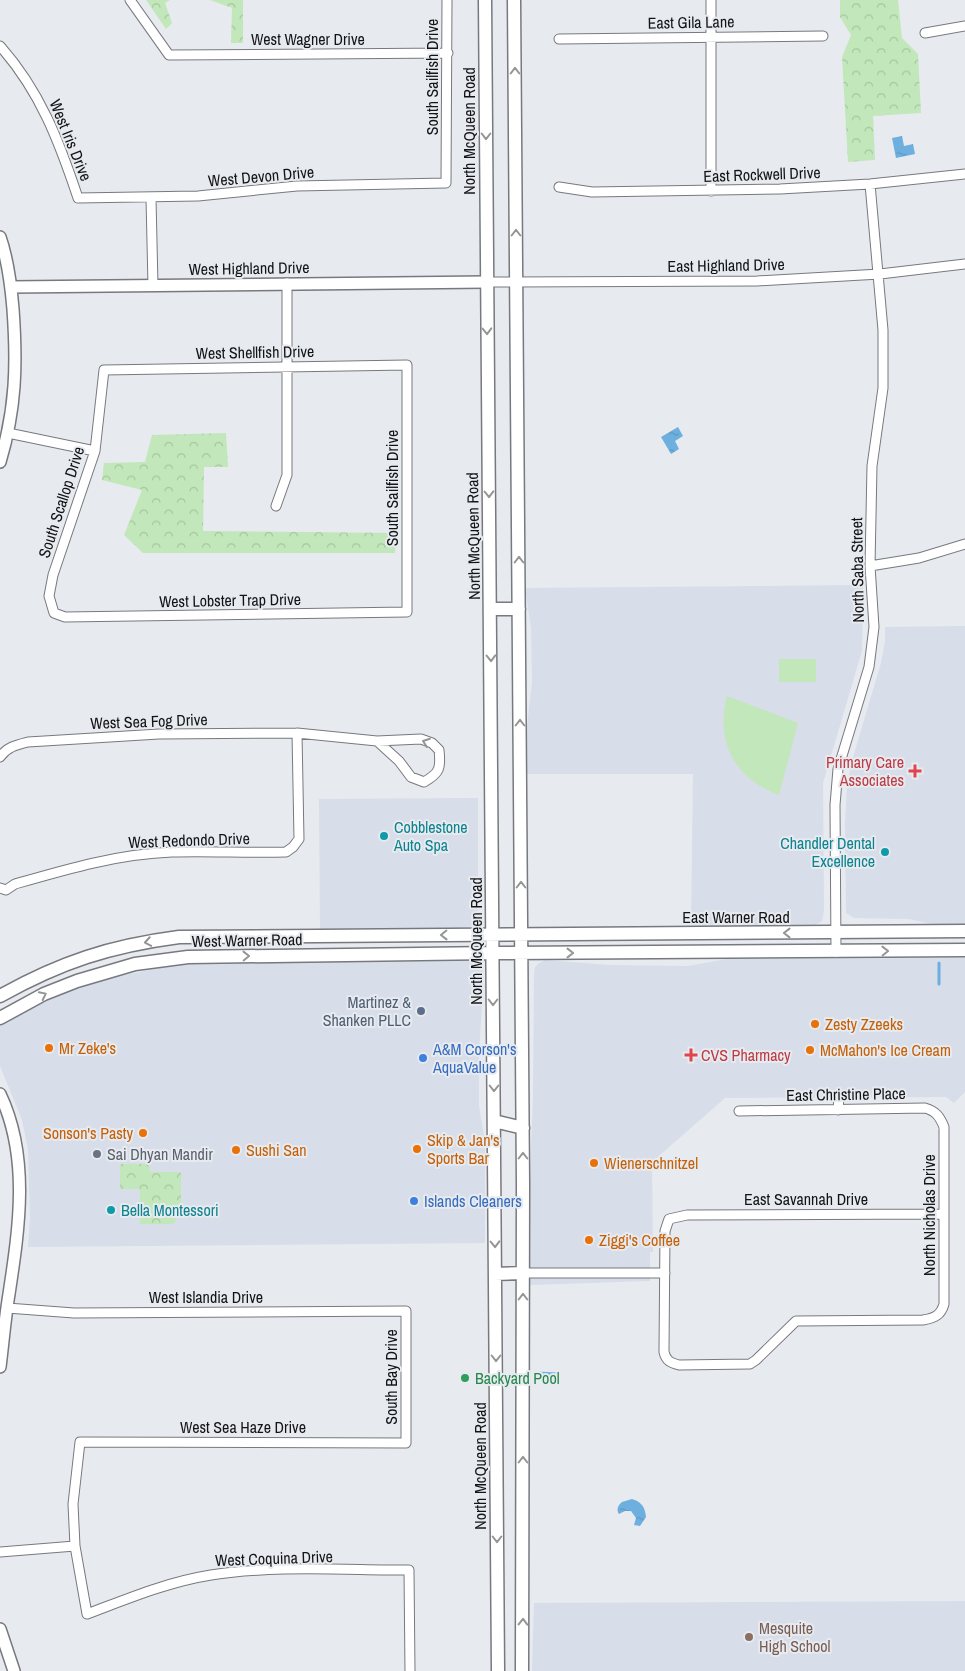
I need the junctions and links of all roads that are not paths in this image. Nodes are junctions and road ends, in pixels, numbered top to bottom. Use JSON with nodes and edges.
{"nodes":[{"id":1,"x":130,"y":0,"type":"edge"},
{"id":2,"x":447,"y":0,"type":"edge"},
{"id":3,"x":485,"y":0,"type":"edge"},
{"id":4,"x":514,"y":0,"type":"edge"},
{"id":5,"x":711,"y":0,"type":"edge"},
{"id":6,"x":965,"y":26,"type":"edge"},
{"id":7,"x":925,"y":34,"type":"dead end"},
{"id":8,"x":823,"y":36,"type":"dead end"},
{"id":9,"x":711,"y":37,"type":"junction"},
{"id":10,"x":559,"y":38,"type":"dead end"},
{"id":11,"x":0,"y":46,"type":"edge"},
{"id":12,"x":448,"y":53,"type":"junction"},
{"id":13,"x":965,"y":174,"type":"edge"},
{"id":14,"x":446,"y":183,"type":"joint"},
{"id":15,"x":870,"y":184,"type":"junction"},
{"id":16,"x":559,"y":187,"type":"dead end"},
{"id":17,"x":711,"y":191,"type":"junction"},
{"id":18,"x":78,"y":198,"type":"joint"},
{"id":19,"x":151,"y":198,"type":"junction"},
{"id":20,"x":0,"y":237,"type":"edge"},
{"id":21,"x":965,"y":264,"type":"edge"},
{"id":22,"x":880,"y":274,"type":"junction"},
{"id":23,"x":487,"y":282,"type":"junction"},
{"id":24,"x":516,"y":282,"type":"junction"},
{"id":25,"x":287,"y":284,"type":"junction"},
{"id":26,"x":154,"y":286,"type":"junction"},
{"id":27,"x":11,"y":288,"type":"junction"},
{"id":28,"x":407,"y":366,"type":"joint"},
{"id":29,"x":287,"y":367,"type":"junction"},
{"id":30,"x":104,"y":370,"type":"joint"},
{"id":31,"x":8,"y":433,"type":"junction"},
{"id":32,"x":95,"y":452,"type":"junction"},
{"id":33,"x":0,"y":462,"type":"edge"},
{"id":34,"x":276,"y":506,"type":"dead end"},
{"id":35,"x":965,"y":544,"type":"edge"},
{"id":36,"x":870,"y":566,"type":"junction"},
{"id":37,"x":490,"y":609,"type":"junction"},
{"id":38,"x":519,"y":609,"type":"junction"},
{"id":39,"x":407,"y":612,"type":"joint"},
{"id":40,"x":54,"y":613,"type":"joint"},
{"id":41,"x":297,"y":733,"type":"junction"},
{"id":42,"x":377,"y":741,"type":"junction"},
{"id":43,"x":2,"y":754,"type":"edge"},
{"id":44,"x":0,"y":888,"type":"edge"},
{"id":45,"x":965,"y":931,"type":"edge"},
{"id":46,"x":835,"y":932,"type":"junction"},
{"id":47,"x":493,"y":934,"type":"junction"},
{"id":48,"x":507,"y":934,"type":"joint"},
{"id":49,"x":521,"y":934,"type":"junction"},
{"id":50,"x":196,"y":937,"type":"junction"},
{"id":51,"x":965,"y":950,"type":"edge"},
{"id":52,"x":836,"y":952,"type":"junction"},
{"id":53,"x":493,"y":953,"type":"junction"},
{"id":54,"x":521,"y":953,"type":"junction"},
{"id":55,"x":198,"y":957,"type":"junction"},
{"id":56,"x":0,"y":996,"type":"edge"},
{"id":57,"x":0,"y":1018,"type":"edge"},
{"id":58,"x":0,"y":1094,"type":"edge"},
{"id":59,"x":839,"y":1096,"type":"dead end"},
{"id":60,"x":838,"y":1110,"type":"junction"},
{"id":61,"x":739,"y":1111,"type":"dead end"},
{"id":62,"x":494,"y":1121,"type":"junction"},
{"id":63,"x":944,"y":1127,"type":"joint"},
{"id":64,"x":523,"y":1128,"type":"junction"},
{"id":65,"x":943,"y":1214,"type":"junction"},
{"id":66,"x":523,"y":1273,"type":"junction"},
{"id":67,"x":665,"y":1273,"type":"junction"},
{"id":68,"x":495,"y":1274,"type":"junction"},
{"id":69,"x":7,"y":1308,"type":"junction"},
{"id":70,"x":406,"y":1311,"type":"joint"},
{"id":71,"x":0,"y":1367,"type":"edge"},
{"id":72,"x":406,"y":1443,"type":"joint"},
{"id":73,"x":75,"y":1546,"type":"junction"},
{"id":74,"x":0,"y":1552,"type":"edge"},
{"id":75,"x":0,"y":1629,"type":"edge"},
{"id":76,"x":14,"y":1671,"type":"edge"},
{"id":77,"x":410,"y":1671,"type":"edge"},
{"id":78,"x":498,"y":1671,"type":"edge"},
{"id":79,"x":522,"y":1671,"type":"edge"}],
"edges":[{"from":1,"to":12,"type":"street","name":"West Wagner Drive"},
{"from":2,"to":12,"type":"street","name":"South Sailfish Drive"},
{"from":3,"to":23,"type":"main road","name":"North McQueen Road","one_way":true},
{"from":24,"to":4,"type":"main road","one_way":true},
{"from":5,"to":9,"type":"street"},
{"from":6,"to":7,"type":"street"},
{"from":8,"to":9,"type":"street","name":"East Gila Lane"},
{"from":9,"to":10,"type":"street","name":"East Gila Lane"},
{"from":9,"to":17,"type":"street"},
{"from":11,"to":18,"type":"street","name":"West Iris Drive"},
{"from":12,"to":14,"type":"street","name":"South Sailfish Drive"},
{"from":13,"to":15,"type":"street","name":"East Rockwell Drive"},
{"from":14,"to":19,"type":"street","name":"West Devon Drive"},
{"from":15,"to":17,"type":"street","name":"East Rockwell Drive"},
{"from":15,"to":22,"type":"street","name":"North Saba Street"},
{"from":16,"to":17,"type":"street","name":"East Rockwell Drive"},
{"from":18,"to":19,"type":"street","name":"West Devon Drive"},
{"from":19,"to":26,"type":"street"},
{"from":20,"to":27,"type":"street"},
{"from":21,"to":22,"type":"street","name":"East Highland Drive"},
{"from":22,"to":24,"type":"street","name":"East Highland Drive"},
{"from":22,"to":36,"type":"street","name":"North Saba Street"},
{"from":23,"to":24,"type":"street","name":"East Highland Drive"},
{"from":23,"to":25,"type":"street","name":"West Highland Drive"},
{"from":23,"to":37,"type":"main road","name":"North McQueen Road","one_way":true},
{"from":38,"to":24,"type":"main road","one_way":true},
{"from":25,"to":26,"type":"street","name":"West Highland Drive"},
{"from":25,"to":29,"type":"street"},
{"from":26,"to":27,"type":"street","name":"West Highland Drive"},
{"from":27,"to":31,"type":"street"},
{"from":28,"to":29,"type":"street","name":"West Shellfish Drive"},
{"from":28,"to":39,"type":"street","name":"South Sailfish Drive"},
{"from":29,"to":30,"type":"street","name":"West Shellfish Drive"},
{"from":29,"to":34,"type":"street"},
{"from":30,"to":32,"type":"street","name":"South Scallop Drive"},
{"from":31,"to":32,"type":"street"},
{"from":31,"to":33,"type":"street"},
{"from":32,"to":40,"type":"street","name":"South Scallop Drive"},
{"from":35,"to":36,"type":"street"},
{"from":36,"to":46,"type":"street","name":"North Saba Street"},
{"from":37,"to":38,"type":"main road"},
{"from":37,"to":47,"type":"main road","name":"North McQueen Road","one_way":true},
{"from":49,"to":38,"type":"main road","one_way":true},
{"from":39,"to":40,"type":"street","name":"West Lobster Trap Drive"},
{"from":41,"to":42,"type":"street","name":"West Sea Fog Drive"},
{"from":41,"to":43,"type":"street","name":"West Sea Fog Drive"},
{"from":41,"to":44,"type":"street","name":"West Redondo Drive"},
{"from":42,"to":42,"type":"street","name":"West Sea Fog Drive","one_way":true},
{"from":45,"to":46,"type":"main road","name":"East Warner Road"},
{"from":46,"to":49,"type":"main road","name":"East Warner Road","one_way":true},
{"from":46,"to":52,"type":"street","name":"North Saba Street"},
{"from":47,"to":48,"type":"main road","name":"West Warner Road"},
{"from":47,"to":50,"type":"main road","name":"West Warner Road","one_way":true},
{"from":47,"to":53,"type":"main road","name":"North McQueen Road"},
{"from":48,"to":49,"type":"main road","name":"East Warner Road"},
{"from":49,"to":54,"type":"main road"},
{"from":50,"to":55,"type":"main road"},
{"from":50,"to":56,"type":"main road","name":"West Warner Road","one_way":true},
{"from":52,"to":51,"type":"main road","one_way":true},
{"from":54,"to":52,"type":"main road","one_way":true},
{"from":53,"to":54,"type":"main road","name":"West Warner Road"},
{"from":55,"to":53,"type":"main road","name":"West Warner Road","one_way":true},
{"from":53,"to":62,"type":"main road","name":"North McQueen Road","one_way":true},
{"from":54,"to":64,"type":"main road"},
{"from":57,"to":55,"type":"main road","name":"West Warner Road","one_way":true},
{"from":58,"to":69,"type":"street"},
{"from":59,"to":60,"type":"street"},
{"from":60,"to":61,"type":"street","name":"East Christine Place"},
{"from":60,"to":63,"type":"street","name":"East Christine Place"},
{"from":62,"to":64,"type":"main road"},
{"from":62,"to":68,"type":"main road","name":"North McQueen Road","one_way":true},
{"from":63,"to":65,"type":"street","name":"North Nicholas Drive"},
{"from":66,"to":64,"type":"main road","one_way":true},
{"from":65,"to":67,"type":"street","name":"East Savannah Drive"},
{"from":65,"to":67,"type":"street","name":"North Nicholas Drive"},
{"from":66,"to":67,"type":"street"},
{"from":66,"to":68,"type":"main road"},
{"from":79,"to":66,"type":"main road","one_way":true},
{"from":68,"to":78,"type":"main road","name":"North McQueen Road","one_way":true},
{"from":69,"to":70,"type":"street","name":"West Islandia Drive"},
{"from":69,"to":71,"type":"street"},
{"from":70,"to":72,"type":"street","name":"South Bay Drive"},
{"from":72,"to":73,"type":"street","name":"West Sea Haze Drive"},
{"from":73,"to":74,"type":"street"},
{"from":73,"to":77,"type":"street","name":"West Coquina Drive"},
{"from":75,"to":76,"type":"street"}]}
